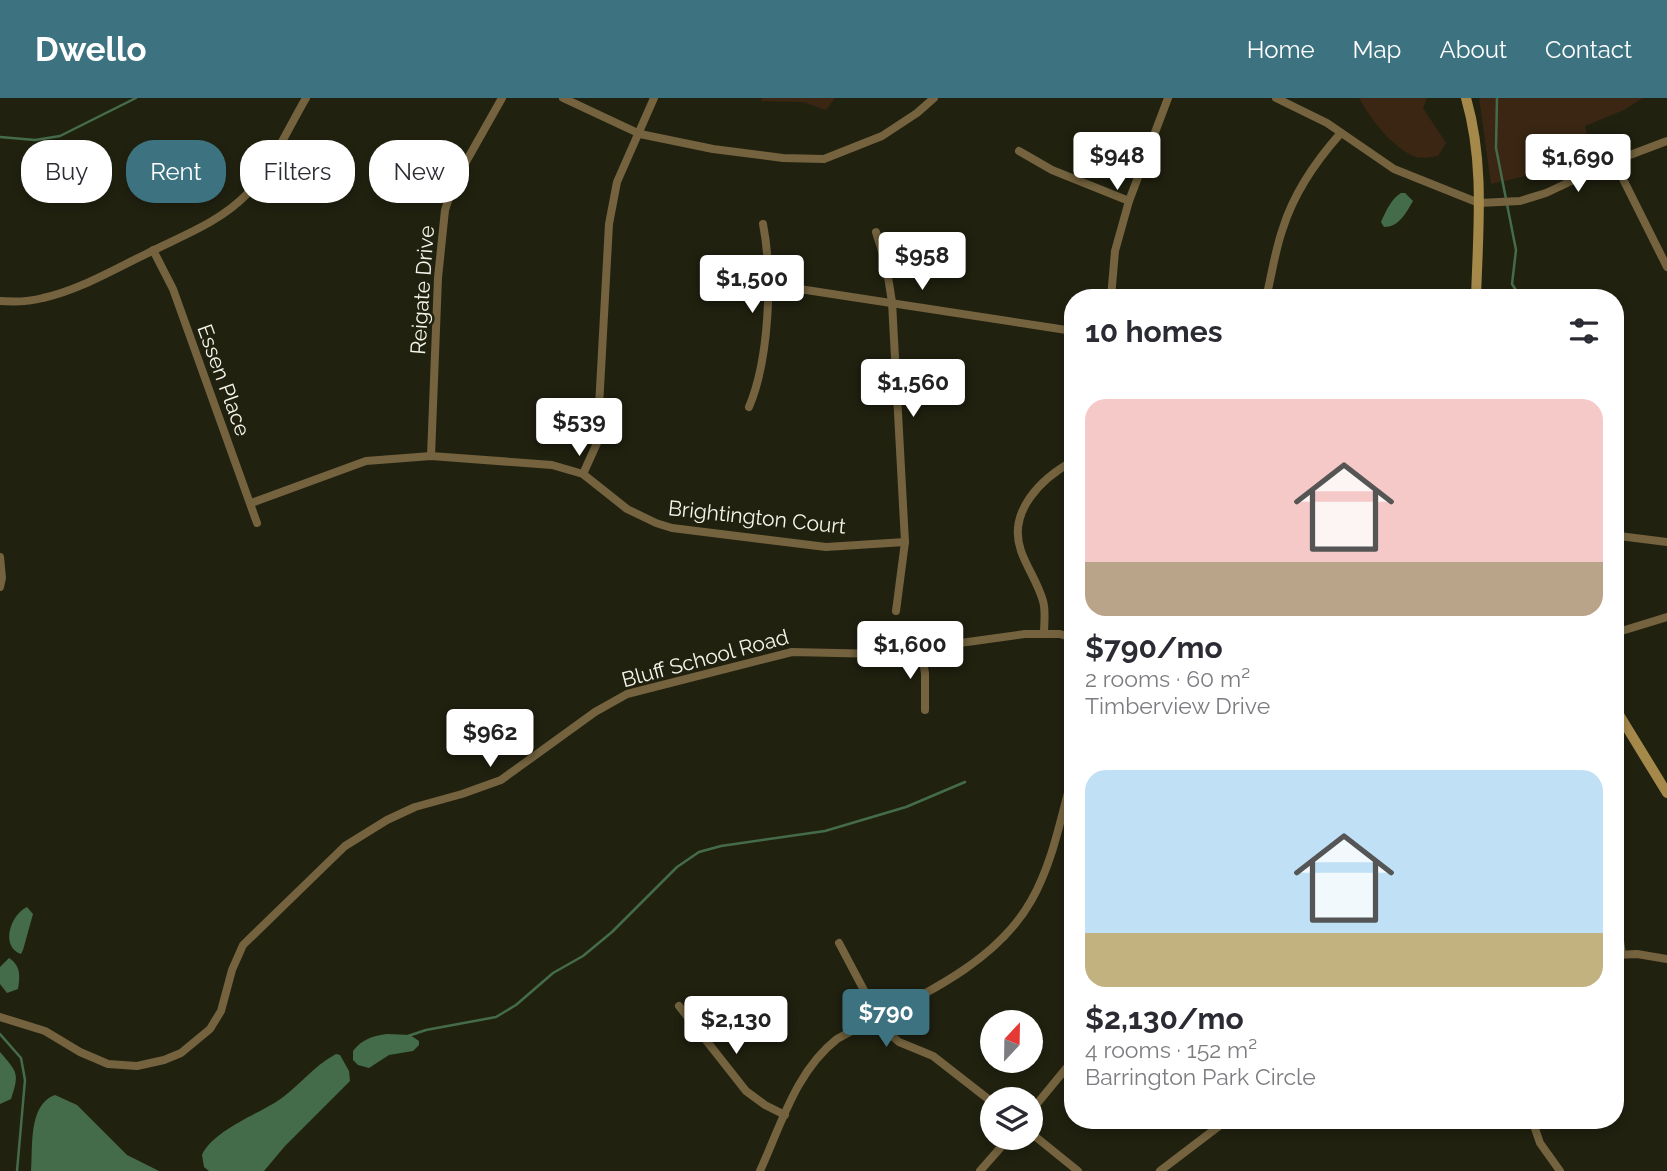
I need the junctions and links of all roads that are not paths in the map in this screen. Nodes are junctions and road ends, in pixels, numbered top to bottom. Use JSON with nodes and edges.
{"nodes":[{"id":1,"x":306,"y":98,"type":"edge"},
{"id":2,"x":502,"y":98,"type":"edge"},
{"id":3,"x":563,"y":98,"type":"edge"},
{"id":4,"x":654,"y":98,"type":"edge"},
{"id":5,"x":934,"y":98,"type":"edge"},
{"id":6,"x":1168,"y":98,"type":"edge"},
{"id":7,"x":1276,"y":98,"type":"edge"},
{"id":8,"x":1466,"y":98,"type":"edge"},
{"id":9,"x":640,"y":134,"type":"junction"},
{"id":10,"x":1340,"y":134,"type":"junction"},
{"id":11,"x":1667,"y":141,"type":"edge"},
{"id":12,"x":1019,"y":151,"type":"dead end"},
{"id":13,"x":1614,"y":161,"type":"junction"},
{"id":14,"x":1129,"y":201,"type":"junction"},
{"id":15,"x":1479,"y":203,"type":"junction"},
{"id":16,"x":763,"y":225,"type":"dead end"},
{"id":17,"x":876,"y":232,"type":"dead end"},
{"id":18,"x":153,"y":250,"type":"junction"},
{"id":19,"x":1667,"y":267,"type":"edge"},
{"id":20,"x":767,"y":284,"type":"junction"},
{"id":21,"x":1112,"y":289,"type":"edge"},
{"id":22,"x":1268,"y":289,"type":"edge"},
{"id":23,"x":1476,"y":289,"type":"edge"},
{"id":24,"x":0,"y":301,"type":"edge"},
{"id":25,"x":892,"y":302,"type":"junction"},
{"id":26,"x":1064,"y":330,"type":"edge"},
{"id":27,"x":749,"y":407,"type":"dead end"},
{"id":28,"x":430,"y":456,"type":"junction"},
{"id":29,"x":1064,"y":466,"type":"edge"},
{"id":30,"x":583,"y":474,"type":"junction"},
{"id":31,"x":251,"y":503,"type":"junction"},
{"id":32,"x":257,"y":523,"type":"dead end"},
{"id":33,"x":1624,"y":537,"type":"edge"},
{"id":34,"x":905,"y":542,"type":"junction"},
{"id":35,"x":1667,"y":542,"type":"edge"},
{"id":36,"x":0,"y":557,"type":"edge"},
{"id":37,"x":0,"y":587,"type":"edge"},
{"id":38,"x":896,"y":611,"type":"dead end"},
{"id":39,"x":1667,"y":617,"type":"edge"},
{"id":40,"x":1624,"y":630,"type":"edge"},
{"id":41,"x":1044,"y":633,"type":"junction"},
{"id":42,"x":1064,"y":636,"type":"edge"},
{"id":43,"x":921,"y":650,"type":"junction"},
{"id":44,"x":925,"y":710,"type":"dead end"},
{"id":45,"x":1624,"y":723,"type":"edge"},
{"id":46,"x":1667,"y":793,"type":"edge"},
{"id":47,"x":1064,"y":807,"type":"edge"},
{"id":48,"x":839,"y":943,"type":"dead end"},
{"id":49,"x":1624,"y":955,"type":"edge"},
{"id":50,"x":1667,"y":959,"type":"edge"},
{"id":51,"x":679,"y":1006,"type":"dead end"},
{"id":52,"x":0,"y":1017,"type":"edge"},
{"id":53,"x":878,"y":1018,"type":"junction"},
{"id":54,"x":1064,"y":1071,"type":"edge"},
{"id":55,"x":980,"y":1093,"type":"edge"},
{"id":56,"x":1043,"y":1096,"type":"edge"},
{"id":57,"x":785,"y":1115,"type":"junction"},
{"id":58,"x":1215,"y":1129,"type":"edge"},
{"id":59,"x":1535,"y":1129,"type":"edge"},
{"id":60,"x":1043,"y":1143,"type":"edge"},
{"id":61,"x":998,"y":1150,"type":"edge"},
{"id":62,"x":760,"y":1171,"type":"edge"},
{"id":63,"x":980,"y":1171,"type":"edge"},
{"id":64,"x":1078,"y":1171,"type":"edge"},
{"id":65,"x":1160,"y":1171,"type":"edge"},
{"id":66,"x":1560,"y":1171,"type":"edge"}],
"edges":[{"from":1,"to":18,"type":"street"},
{"from":2,"to":28,"type":"street","name":"Reigate Drive"},
{"from":3,"to":9,"type":"street"},
{"from":4,"to":9,"type":"street"},
{"from":5,"to":9,"type":"street"},
{"from":6,"to":14,"type":"street"},
{"from":7,"to":10,"type":"street"},
{"from":8,"to":15,"type":"main road"},
{"from":9,"to":30,"type":"street"},
{"from":10,"to":15,"type":"street"},
{"from":10,"to":22,"type":"street"},
{"from":11,"to":13,"type":"street"},
{"from":12,"to":14,"type":"street"},
{"from":13,"to":15,"type":"street"},
{"from":13,"to":19,"type":"street"},
{"from":14,"to":21,"type":"street"},
{"from":15,"to":23,"type":"main road"},
{"from":16,"to":20,"type":"street"},
{"from":17,"to":25,"type":"street"},
{"from":18,"to":24,"type":"street"},
{"from":18,"to":31,"type":"street","name":"Essen Place"},
{"from":20,"to":25,"type":"street"},
{"from":20,"to":27,"type":"street"},
{"from":25,"to":26,"type":"street"},
{"from":25,"to":34,"type":"street"},
{"from":28,"to":30,"type":"street","name":"Brightington Court"},
{"from":28,"to":31,"type":"street","name":"Brightington Court"},
{"from":29,"to":41,"type":"street"},
{"from":30,"to":34,"type":"street","name":"Brightington Court"},
{"from":31,"to":32,"type":"street","name":"Essen Place"},
{"from":33,"to":35,"type":"street"},
{"from":34,"to":38,"type":"street"},
{"from":36,"to":37,"type":"street"},
{"from":39,"to":40,"type":"street"},
{"from":41,"to":42,"type":"street","name":"Bluff School Road"},
{"from":41,"to":43,"type":"street","name":"Bluff School Road"},
{"from":43,"to":44,"type":"street"},
{"from":43,"to":52,"type":"street","name":"Bluff School Road"},
{"from":45,"to":46,"type":"main road"},
{"from":47,"to":53,"type":"street"},
{"from":48,"to":53,"type":"street"},
{"from":49,"to":50,"type":"street"},
{"from":51,"to":57,"type":"street"},
{"from":53,"to":55,"type":"street"},
{"from":53,"to":57,"type":"street"},
{"from":54,"to":56,"type":"street"},
{"from":57,"to":62,"type":"street"},
{"from":58,"to":65,"type":"street"},
{"from":59,"to":66,"type":"street"},
{"from":60,"to":64,"type":"street"},
{"from":61,"to":63,"type":"street"}]}
